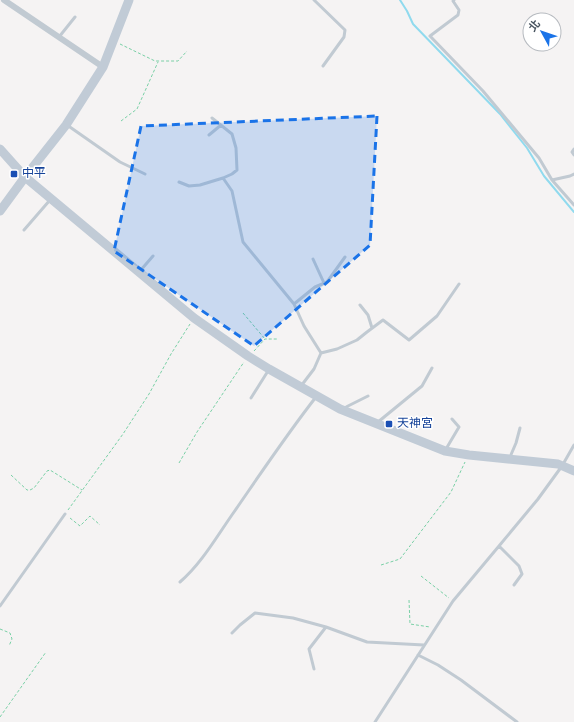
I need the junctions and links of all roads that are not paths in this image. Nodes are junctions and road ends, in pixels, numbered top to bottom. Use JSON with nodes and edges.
{"nodes":[{"id":1,"x":4,"y":0,"type":"edge"},
{"id":2,"x":128,"y":0,"type":"edge"},
{"id":3,"x":314,"y":0,"type":"edge"},
{"id":4,"x":454,"y":0,"type":"edge"},
{"id":5,"x":75,"y":18,"type":"dead end"},
{"id":6,"x":59,"y":37,"type":"junction"},
{"id":7,"x":322,"y":66,"type":"dead end"},
{"id":8,"x":103,"y":67,"type":"junction"},
{"id":9,"x":212,"y":118,"type":"dead end"},
{"id":10,"x":66,"y":125,"type":"junction"},
{"id":11,"x":222,"y":125,"type":"junction"},
{"id":12,"x":209,"y":135,"type":"dead end"},
{"id":13,"x":0,"y":149,"type":"edge"},
{"id":14,"x":574,"y":149,"type":"edge"},
{"id":15,"x":574,"y":155,"type":"edge"},
{"id":16,"x":145,"y":174,"type":"dead end"},
{"id":17,"x":574,"y":174,"type":"edge"},
{"id":18,"x":25,"y":177,"type":"junction"},
{"id":19,"x":223,"y":178,"type":"junction"},
{"id":20,"x":552,"y":180,"type":"junction"},
{"id":21,"x":179,"y":182,"type":"dead end"},
{"id":22,"x":51,"y":199,"type":"junction"},
{"id":23,"x":574,"y":205,"type":"edge"},
{"id":24,"x":0,"y":211,"type":"edge"},
{"id":25,"x":24,"y":230,"type":"dead end"},
{"id":26,"x":153,"y":256,"type":"dead end"},
{"id":27,"x":345,"y":257,"type":"dead end"},
{"id":28,"x":313,"y":259,"type":"dead end"},
{"id":29,"x":139,"y":272,"type":"junction"},
{"id":30,"x":324,"y":283,"type":"junction"},
{"id":31,"x":459,"y":284,"type":"dead end"},
{"id":32,"x":294,"y":304,"type":"junction"},
{"id":33,"x":360,"y":305,"type":"dead end"},
{"id":34,"x":372,"y":328,"type":"junction"},
{"id":35,"x":321,"y":353,"type":"junction"},
{"id":36,"x":432,"y":368,"type":"dead end"},
{"id":37,"x":270,"y":369,"type":"junction"},
{"id":38,"x":301,"y":386,"type":"junction"},
{"id":39,"x":317,"y":396,"type":"junction"},
{"id":40,"x":368,"y":396,"type":"dead end"},
{"id":41,"x":251,"y":398,"type":"dead end"},
{"id":42,"x":343,"y":410,"type":"junction"},
{"id":43,"x":452,"y":419,"type":"dead end"},
{"id":44,"x":377,"y":423,"type":"junction"},
{"id":45,"x":520,"y":428,"type":"dead end"},
{"id":46,"x":574,"y":445,"type":"edge"},
{"id":47,"x":445,"y":451,"type":"junction"},
{"id":48,"x":509,"y":460,"type":"junction"},
{"id":49,"x":562,"y":466,"type":"junction"},
{"id":50,"x":574,"y":471,"type":"edge"},
{"id":51,"x":65,"y":514,"type":"road end"},
{"id":52,"x":499,"y":546,"type":"junction"},
{"id":53,"x":180,"y":582,"type":"dead end"},
{"id":54,"x":514,"y":585,"type":"dead end"},
{"id":55,"x":0,"y":606,"type":"edge"},
{"id":56,"x":326,"y":627,"type":"junction"},
{"id":57,"x":232,"y":633,"type":"dead end"},
{"id":58,"x":424,"y":645,"type":"junction"},
{"id":59,"x":418,"y":655,"type":"junction"},
{"id":60,"x":314,"y":669,"type":"dead end"},
{"id":61,"x":375,"y":722,"type":"edge"},
{"id":62,"x":516,"y":722,"type":"edge"}],
"edges":[{"from":1,"to":6,"type":"street"},
{"from":2,"to":8,"type":"street"},
{"from":3,"to":7,"type":"lane"},
{"from":4,"to":20,"type":"lane"},
{"from":5,"to":6,"type":"lane"},
{"from":6,"to":8,"type":"street"},
{"from":8,"to":10,"type":"street"},
{"from":9,"to":11,"type":"lane"},
{"from":10,"to":16,"type":"lane"},
{"from":10,"to":18,"type":"street"},
{"from":11,"to":12,"type":"lane"},
{"from":11,"to":19,"type":"lane"},
{"from":13,"to":18,"type":"street"},
{"from":14,"to":15,"type":"lane"},
{"from":17,"to":20,"type":"lane"},
{"from":18,"to":22,"type":"street"},
{"from":18,"to":24,"type":"street"},
{"from":19,"to":21,"type":"lane"},
{"from":19,"to":32,"type":"lane"},
{"from":20,"to":23,"type":"lane"},
{"from":22,"to":25,"type":"lane"},
{"from":22,"to":29,"type":"street"},
{"from":26,"to":29,"type":"lane"},
{"from":27,"to":30,"type":"lane"},
{"from":28,"to":30,"type":"lane"},
{"from":29,"to":37,"type":"street"},
{"from":30,"to":32,"type":"lane"},
{"from":31,"to":34,"type":"lane"},
{"from":32,"to":35,"type":"lane"},
{"from":33,"to":34,"type":"lane"},
{"from":34,"to":35,"type":"lane"},
{"from":35,"to":38,"type":"lane"},
{"from":36,"to":44,"type":"lane"},
{"from":37,"to":38,"type":"street"},
{"from":37,"to":41,"type":"lane"},
{"from":38,"to":39,"type":"street"},
{"from":39,"to":42,"type":"street"},
{"from":39,"to":53,"type":"lane"},
{"from":40,"to":42,"type":"lane"},
{"from":42,"to":44,"type":"street"},
{"from":43,"to":47,"type":"lane"},
{"from":44,"to":47,"type":"street"},
{"from":45,"to":48,"type":"lane"},
{"from":46,"to":49,"type":"lane"},
{"from":47,"to":48,"type":"street"},
{"from":48,"to":49,"type":"street"},
{"from":49,"to":50,"type":"street"},
{"from":49,"to":52,"type":"lane"},
{"from":51,"to":55,"type":"lane"},
{"from":52,"to":54,"type":"lane"},
{"from":52,"to":58,"type":"lane"},
{"from":56,"to":57,"type":"lane"},
{"from":56,"to":58,"type":"lane"},
{"from":56,"to":60,"type":"lane"},
{"from":58,"to":59,"type":"lane"},
{"from":59,"to":61,"type":"lane"},
{"from":59,"to":62,"type":"lane"}]}
